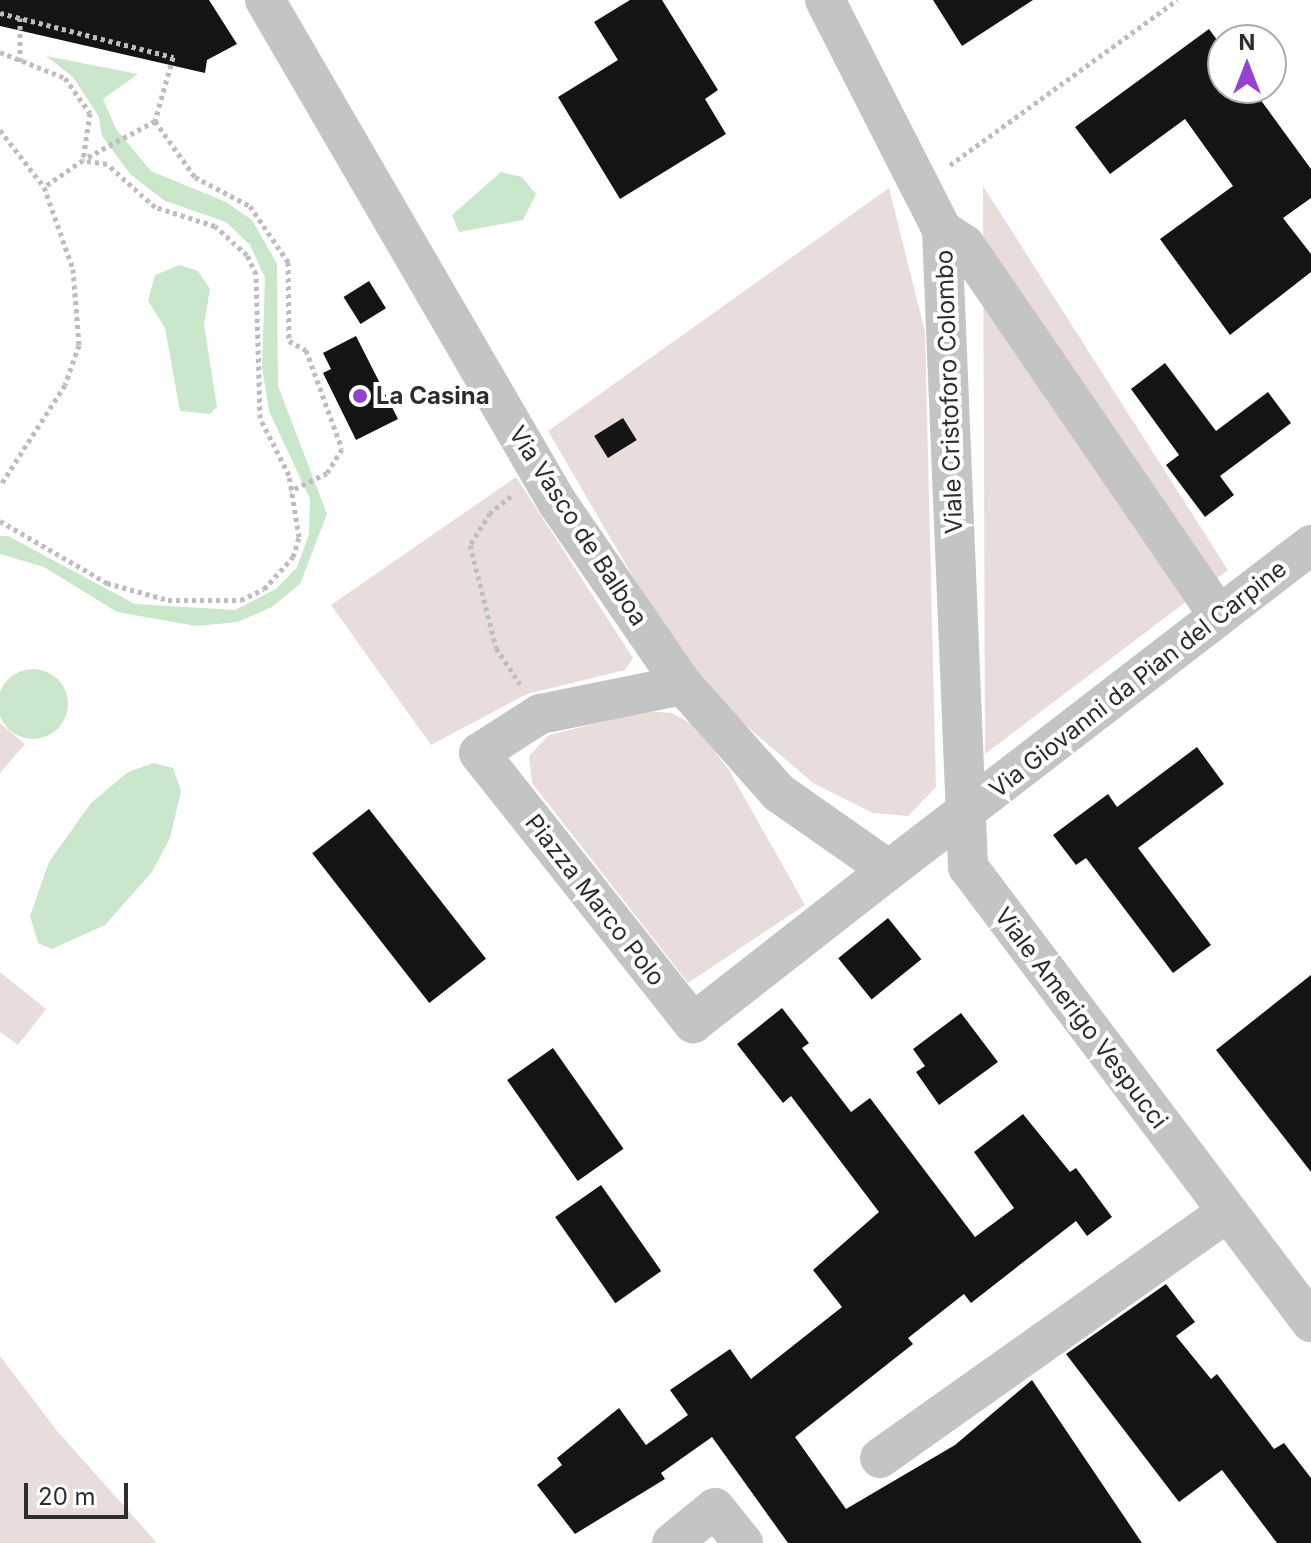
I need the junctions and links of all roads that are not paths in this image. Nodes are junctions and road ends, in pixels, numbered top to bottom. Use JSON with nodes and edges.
{"nodes":[{"id":1,"x":265,"y":0,"type":"edge"},
{"id":2,"x":825,"y":0,"type":"edge"},
{"id":3,"x":942,"y":230,"type":"junction"},
{"id":4,"x":1311,"y":545,"type":"edge"},
{"id":5,"x":1218,"y":615,"type":"junction"},
{"id":6,"x":683,"y":685,"type":"junction"},
{"id":7,"x":965,"y":813,"type":"junction"},
{"id":8,"x":889,"y":870,"type":"junction"},
{"id":9,"x":1227,"y":1212,"type":"junction"},
{"id":10,"x":1311,"y":1322,"type":"edge"},
{"id":11,"x":880,"y":1458,"type":"dead end"},
{"id":12,"x":672,"y":1543,"type":"edge"},
{"id":13,"x":743,"y":1543,"type":"edge"}],
"edges":[{"from":1,"to":6,"type":"street","name":"Via Vasco de Balboa"},
{"from":2,"to":3,"type":"street","name":"Viale Cristoforo Colombo"},
{"from":3,"to":5,"type":"street"},
{"from":3,"to":7,"type":"street","name":"Viale Cristoforo Colombo"},
{"from":4,"to":5,"type":"street","name":"Via Giovanni da Pian del Carpine"},
{"from":5,"to":7,"type":"street","name":"Via Giovanni da Pian del Carpine"},
{"from":6,"to":8,"type":"street","name":"Via Vasco de Balboa"},
{"from":6,"to":8,"type":"street","name":"Piazza Marco Polo"},
{"from":7,"to":8,"type":"street"},
{"from":7,"to":9,"type":"street","name":"Viale Amerigo Vespucci"},
{"from":9,"to":10,"type":"street","name":"Viale Amerigo Vespucci"},
{"from":9,"to":11,"type":"street"},
{"from":12,"to":13,"type":"street"}]}
